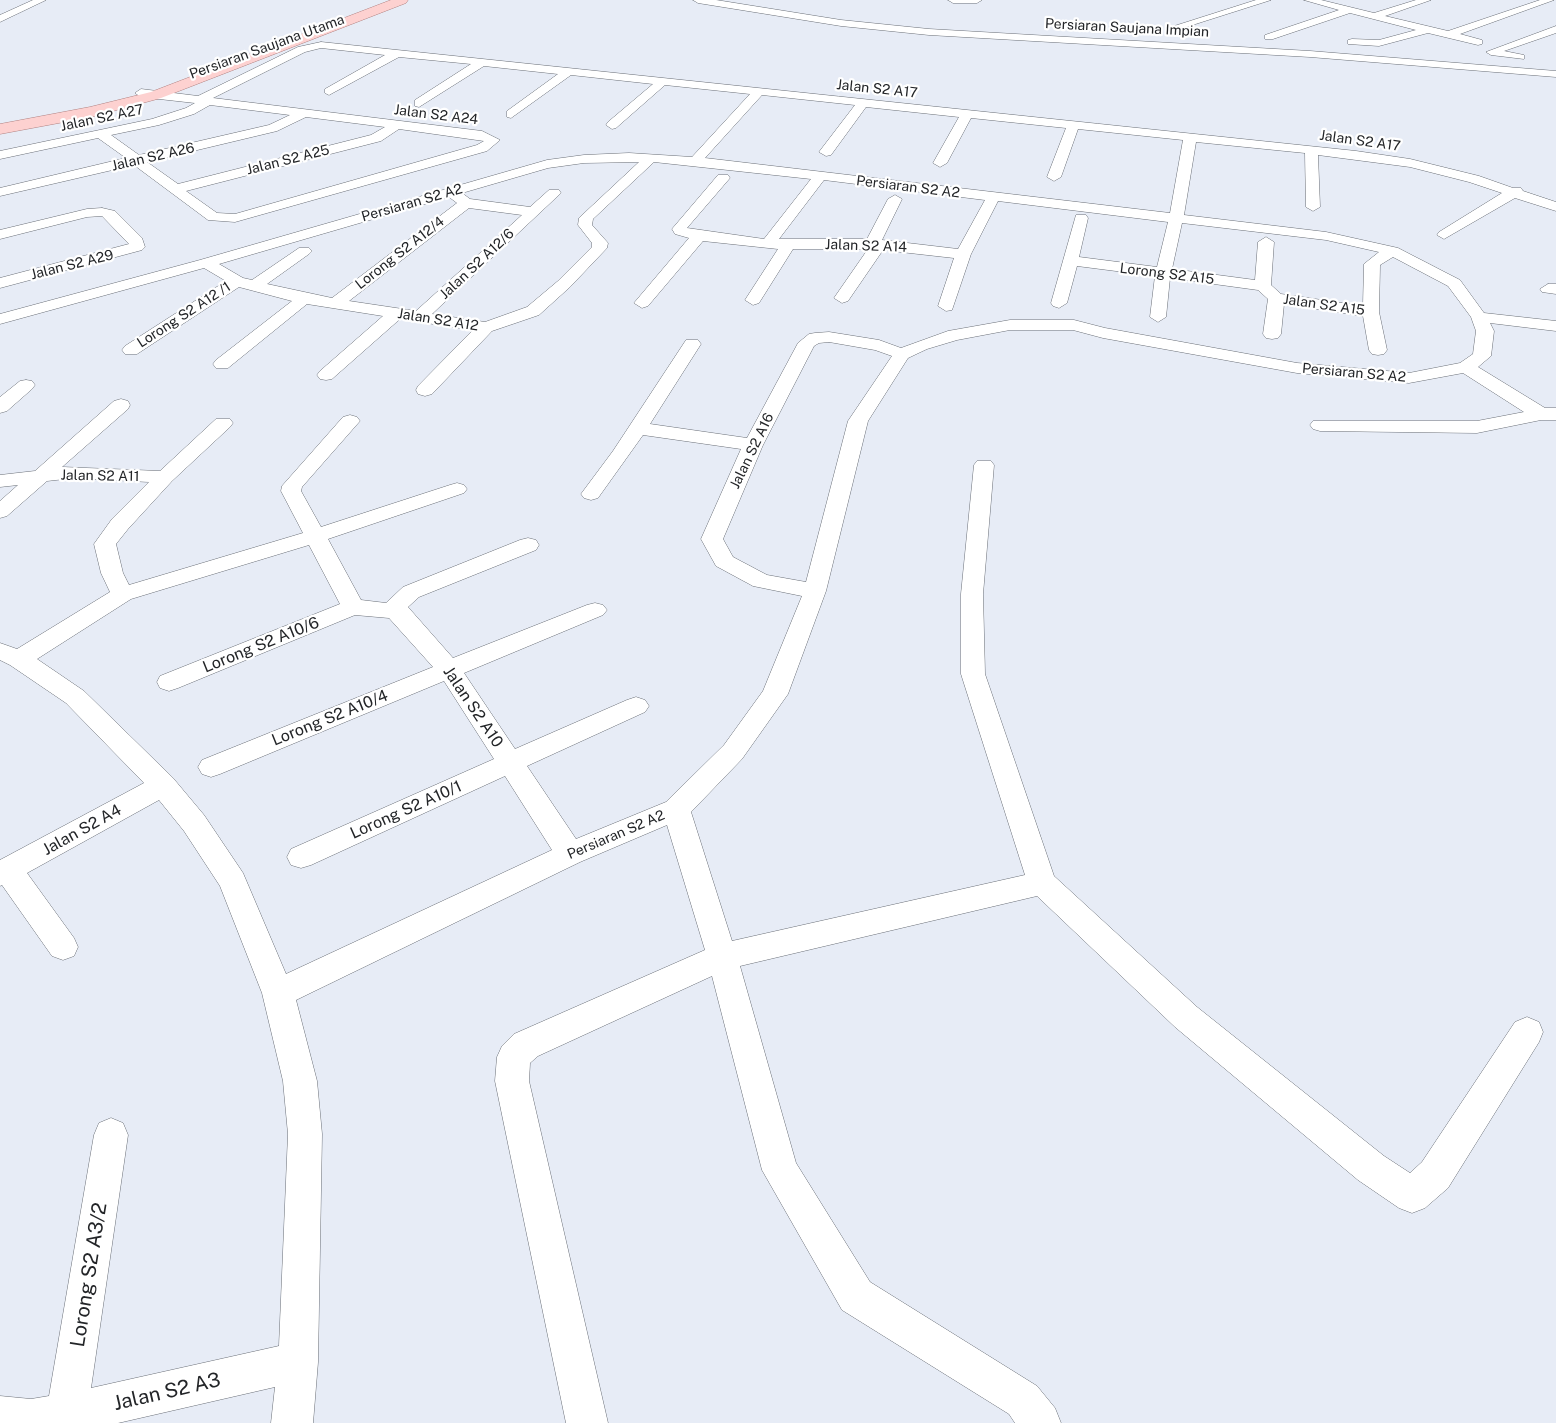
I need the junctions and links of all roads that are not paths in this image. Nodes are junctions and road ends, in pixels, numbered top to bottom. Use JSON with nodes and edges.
{"nodes":[{"id":1,"x":392,"y":0,"type":"edge"},
{"id":2,"x":402,"y":0,"type":"edge"},
{"id":3,"x":698,"y":0,"type":"edge"},
{"id":4,"x":729,"y":0,"type":"edge"},
{"id":5,"x":953,"y":0,"type":"edge"},
{"id":6,"x":977,"y":0,"type":"edge"},
{"id":7,"x":1266,"y":0,"type":"edge"},
{"id":8,"x":1309,"y":0,"type":"edge"},
{"id":9,"x":1426,"y":0,"type":"edge"},
{"id":10,"x":1550,"y":0,"type":"edge"},
{"id":11,"x":24,"y":3,"type":"edge"},
{"id":12,"x":0,"y":5,"type":"edge"},
{"id":13,"x":799,"y":10,"type":"junction"},
{"id":14,"x":1350,"y":10,"type":"junction"},
{"id":15,"x":0,"y":14,"type":"edge"},
{"id":16,"x":1375,"y":16,"type":"junction"},
{"id":17,"x":0,"y":19,"type":"edge"},
{"id":18,"x":1534,"y":23,"type":"dead end"},
{"id":19,"x":1554,"y":25,"type":"edge"},
{"id":20,"x":1430,"y":29,"type":"junction"},
{"id":21,"x":1215,"y":34,"type":"dead end"},
{"id":22,"x":1451,"y":34,"type":"junction"},
{"id":23,"x":1305,"y":39,"type":"dead end"},
{"id":24,"x":1340,"y":41,"type":"dead end"},
{"id":25,"x":397,"y":52,"type":"junction"},
{"id":26,"x":1452,"y":56,"type":"junction"},
{"id":27,"x":1535,"y":58,"type":"dead end"},
{"id":28,"x":484,"y":61,"type":"junction"},
{"id":29,"x":1556,"y":68,"type":"edge"},
{"id":30,"x":570,"y":70,"type":"junction"},
{"id":31,"x":1556,"y":74,"type":"edge"},
{"id":32,"x":663,"y":81,"type":"junction"},
{"id":33,"x":329,"y":91,"type":"dead end"},
{"id":34,"x":760,"y":91,"type":"junction"},
{"id":35,"x":149,"y":94,"type":"junction"},
{"id":36,"x":204,"y":101,"type":"junction"},
{"id":37,"x":419,"y":103,"type":"dead end"},
{"id":38,"x":863,"y":103,"type":"junction"},
{"id":39,"x":304,"y":113,"type":"junction"},
{"id":40,"x":511,"y":114,"type":"dead end"},
{"id":41,"x":966,"y":114,"type":"junction"},
{"id":42,"x":0,"y":122,"type":"edge"},
{"id":43,"x":396,"y":125,"type":"junction"},
{"id":44,"x":612,"y":125,"type":"dead end"},
{"id":45,"x":1073,"y":125,"type":"junction"},
{"id":46,"x":0,"y":129,"type":"edge"},
{"id":47,"x":100,"y":134,"type":"junction"},
{"id":48,"x":1190,"y":137,"type":"junction"},
{"id":49,"x":1311,"y":150,"type":"junction"},
{"id":50,"x":826,"y":152,"type":"dead end"},
{"id":51,"x":0,"y":155,"type":"edge"},
{"id":52,"x":651,"y":158,"type":"junction"},
{"id":53,"x":138,"y":161,"type":"junction"},
{"id":54,"x":695,"y":161,"type":"junction"},
{"id":55,"x":939,"y":164,"type":"dead end"},
{"id":56,"x":820,"y":177,"type":"junction"},
{"id":57,"x":1054,"y":177,"type":"dead end"},
{"id":58,"x":723,"y":178,"type":"dead end"},
{"id":59,"x":176,"y":189,"type":"junction"},
{"id":60,"x":1516,"y":191,"type":"junction"},
{"id":61,"x":0,"y":192,"type":"edge"},
{"id":62,"x":554,"y":193,"type":"dead end"},
{"id":63,"x":459,"y":197,"type":"junction"},
{"id":64,"x":993,"y":198,"type":"junction"},
{"id":65,"x":896,"y":199,"type":"dead end"},
{"id":66,"x":1313,"y":207,"type":"dead end"},
{"id":67,"x":1556,"y":207,"type":"edge"},
{"id":68,"x":534,"y":212,"type":"junction"},
{"id":69,"x":1081,"y":218,"type":"dead end"},
{"id":70,"x":1176,"y":219,"type":"junction"},
{"id":71,"x":0,"y":235,"type":"edge"},
{"id":72,"x":1444,"y":235,"type":"dead end"},
{"id":73,"x":699,"y":236,"type":"junction"},
{"id":74,"x":1266,"y":242,"type":"dead end"},
{"id":75,"x":768,"y":244,"type":"junction"},
{"id":76,"x":788,"y":244,"type":"junction"},
{"id":77,"x":874,"y":244,"type":"junction"},
{"id":78,"x":304,"y":251,"type":"dead end"},
{"id":79,"x":1393,"y":251,"type":"junction"},
{"id":80,"x":963,"y":254,"type":"junction"},
{"id":81,"x":1070,"y":260,"type":"junction"},
{"id":82,"x":206,"y":263,"type":"junction"},
{"id":83,"x":1163,"y":274,"type":"junction"},
{"id":84,"x":237,"y":281,"type":"junction"},
{"id":85,"x":0,"y":283,"type":"edge"},
{"id":86,"x":254,"y":286,"type":"junction"},
{"id":87,"x":1270,"y":292,"type":"junction"},
{"id":88,"x":842,"y":298,"type":"dead end"},
{"id":89,"x":304,"y":299,"type":"junction"},
{"id":90,"x":753,"y":300,"type":"dead end"},
{"id":91,"x":642,"y":303,"type":"dead end"},
{"id":92,"x":1059,"y":303,"type":"dead end"},
{"id":93,"x":335,"y":304,"type":"junction"},
{"id":94,"x":946,"y":306,"type":"dead end"},
{"id":95,"x":1371,"y":312,"type":"junction"},
{"id":96,"x":397,"y":313,"type":"junction"},
{"id":97,"x":420,"y":316,"type":"junction"},
{"id":98,"x":1479,"y":316,"type":"junction"},
{"id":99,"x":1158,"y":317,"type":"dead end"},
{"id":100,"x":0,"y":319,"type":"edge"},
{"id":101,"x":1556,"y":326,"type":"edge"},
{"id":102,"x":486,"y":327,"type":"junction"},
{"id":103,"x":1272,"y":334,"type":"dead end"},
{"id":104,"x":692,"y":344,"type":"dead end"},
{"id":105,"x":131,"y":350,"type":"dead end"},
{"id":106,"x":1378,"y":350,"type":"dead end"},
{"id":107,"x":902,"y":354,"type":"junction"},
{"id":108,"x":222,"y":364,"type":"dead end"},
{"id":109,"x":1466,"y":367,"type":"junction"},
{"id":110,"x":326,"y":375,"type":"dead end"},
{"id":111,"x":27,"y":385,"type":"dead end"},
{"id":112,"x":425,"y":390,"type":"dead end"},
{"id":113,"x":121,"y":405,"type":"dead end"},
{"id":114,"x":0,"y":406,"type":"edge"},
{"id":115,"x":1548,"y":414,"type":"edge"},
{"id":116,"x":350,"y":422,"type":"dead end"},
{"id":117,"x":223,"y":423,"type":"dead end"},
{"id":118,"x":1320,"y":425,"type":"dead end"},
{"id":119,"x":638,"y":428,"type":"junction"},
{"id":120,"x":753,"y":445,"type":"junction"},
{"id":121,"x":984,"y":465,"type":"dead end"},
{"id":122,"x":41,"y":476,"type":"junction"},
{"id":123,"x":165,"y":477,"type":"junction"},
{"id":124,"x":0,"y":481,"type":"edge"},
{"id":125,"x":457,"y":489,"type":"dead end"},
{"id":126,"x":591,"y":494,"type":"dead end"},
{"id":127,"x":0,"y":512,"type":"edge"},
{"id":128,"x":316,"y":536,"type":"junction"},
{"id":129,"x":528,"y":545,"type":"dead end"},
{"id":130,"x":816,"y":591,"type":"junction"},
{"id":131,"x":123,"y":594,"type":"junction"},
{"id":132,"x":353,"y":607,"type":"junction"},
{"id":133,"x":596,"y":610,"type":"dead end"},
{"id":134,"x":396,"y":611,"type":"junction"},
{"id":135,"x":9,"y":655,"type":"edge"},
{"id":136,"x":449,"y":669,"type":"junction"},
{"id":137,"x":169,"y":682,"type":"dead end"},
{"id":138,"x":636,"y":706,"type":"dead end"},
{"id":139,"x":511,"y":764,"type":"junction"},
{"id":140,"x":211,"y":767,"type":"dead end"},
{"id":141,"x":163,"y":785,"type":"junction"},
{"id":142,"x":676,"y":809,"type":"junction"},
{"id":143,"x":570,"y":854,"type":"junction"},
{"id":144,"x":301,"y":857,"type":"dead end"},
{"id":145,"x":4,"y":872,"type":"edge"},
{"id":146,"x":1042,"y":883,"type":"junction"},
{"id":147,"x":63,"y":947,"type":"dead end"},
{"id":148,"x":722,"y":957,"type":"junction"},
{"id":149,"x":278,"y":993,"type":"junction"},
{"id":150,"x":1527,"y":1032,"type":"dead end"},
{"id":151,"x":111,"y":1135,"type":"dead end"},
{"id":152,"x":298,"y":1362,"type":"junction"},
{"id":153,"x":91,"y":1414,"type":"edge"},
{"id":154,"x":0,"y":1417,"type":"edge"},
{"id":155,"x":292,"y":1423,"type":"edge"},
{"id":156,"x":587,"y":1423,"type":"edge"},
{"id":157,"x":1040,"y":1423,"type":"edge"}],
"edges":[{"from":1,"to":35,"type":"main road","name":"Persiaran Saujana Utama"},
{"from":2,"to":35,"type":"main road","name":"Persiaran Saujana Utama"},
{"from":3,"to":13,"type":"street","name":"Persiaran Saujana Impian"},
{"from":4,"to":13,"type":"street","name":"Persiaran Saujana Impian"},
{"from":5,"to":6,"type":"street"},
{"from":7,"to":21,"type":"street"},
{"from":8,"to":14,"type":"street"},
{"from":9,"to":16,"type":"street"},
{"from":10,"to":22,"type":"street"},
{"from":11,"to":12,"type":"street"},
{"from":11,"to":15,"type":"street"},
{"from":11,"to":17,"type":"street"},
{"from":13,"to":26,"type":"street","name":"Persiaran Saujana Impian"},
{"from":14,"to":16,"type":"street"},
{"from":14,"to":23,"type":"street"},
{"from":16,"to":20,"type":"street"},
{"from":18,"to":19,"type":"street"},
{"from":19,"to":27,"type":"street"},
{"from":20,"to":22,"type":"street"},
{"from":20,"to":24,"type":"street"},
{"from":22,"to":26,"type":"street"},
{"from":25,"to":28,"type":"street","name":"Jalan S2 A17"},
{"from":25,"to":33,"type":"street"},
{"from":25,"to":36,"type":"street","name":"Jalan S2 A17"},
{"from":26,"to":29,"type":"street","name":"Persiaran Saujana Impian"},
{"from":26,"to":31,"type":"street","name":"Persiaran Saujana Impian"},
{"from":28,"to":30,"type":"street","name":"Jalan S2 A17"},
{"from":28,"to":37,"type":"street"},
{"from":30,"to":32,"type":"street","name":"Jalan S2 A17"},
{"from":30,"to":40,"type":"street"},
{"from":32,"to":34,"type":"street","name":"Jalan S2 A17"},
{"from":32,"to":44,"type":"street"},
{"from":34,"to":38,"type":"street","name":"Jalan S2 A17"},
{"from":34,"to":54,"type":"street"},
{"from":35,"to":36,"type":"street","name":"Jalan S2 A24"},
{"from":35,"to":42,"type":"main road"},
{"from":35,"to":46,"type":"main road"},
{"from":36,"to":39,"type":"street","name":"Jalan S2 A24"},
{"from":36,"to":47,"type":"street","name":"Jalan S2 A27"},
{"from":38,"to":41,"type":"street","name":"Jalan S2 A17"},
{"from":38,"to":50,"type":"street"},
{"from":39,"to":43,"type":"street","name":"Jalan S2 A24"},
{"from":39,"to":53,"type":"street","name":"Jalan S2 A26"},
{"from":41,"to":45,"type":"street","name":"Jalan S2 A17"},
{"from":41,"to":55,"type":"street"},
{"from":43,"to":59,"type":"street","name":"Jalan S2 A25"},
{"from":43,"to":59,"type":"street","name":"Jalan S2 A24"},
{"from":45,"to":48,"type":"street","name":"Jalan S2 A17"},
{"from":45,"to":57,"type":"street"},
{"from":47,"to":51,"type":"street","name":"Jalan S2 A27"},
{"from":47,"to":53,"type":"street"},
{"from":48,"to":49,"type":"street","name":"Jalan S2 A17"},
{"from":48,"to":70,"type":"street"},
{"from":49,"to":60,"type":"street","name":"Jalan S2 A17"},
{"from":49,"to":66,"type":"street"},
{"from":52,"to":54,"type":"street","name":"Persiaran S2 A2"},
{"from":52,"to":63,"type":"street","name":"Persiaran S2 A2"},
{"from":52,"to":102,"type":"street","name":"Jalan S2 A12"},
{"from":53,"to":59,"type":"street"},
{"from":53,"to":61,"type":"street","name":"Jalan S2 A26"},
{"from":54,"to":56,"type":"street","name":"Persiaran S2 A2"},
{"from":56,"to":64,"type":"street","name":"Persiaran S2 A2"},
{"from":56,"to":75,"type":"street"},
{"from":58,"to":73,"type":"street"},
{"from":60,"to":67,"type":"street","name":"Jalan S2 A17"},
{"from":60,"to":72,"type":"street"},
{"from":62,"to":68,"type":"street","name":"Jalan S2 A12/6"},
{"from":63,"to":68,"type":"street"},
{"from":63,"to":82,"type":"street","name":"Persiaran S2 A2"},
{"from":63,"to":93,"type":"street","name":"Lorong S2 A12/4"},
{"from":64,"to":70,"type":"street","name":"Persiaran S2 A2"},
{"from":64,"to":80,"type":"street"},
{"from":65,"to":77,"type":"street"},
{"from":68,"to":97,"type":"street","name":"Jalan S2 A12/6"},
{"from":69,"to":81,"type":"street"},
{"from":70,"to":79,"type":"street","name":"Persiaran S2 A2"},
{"from":70,"to":83,"type":"street"},
{"from":71,"to":85,"type":"street","name":"Jalan S2 A29"},
{"from":73,"to":75,"type":"street","name":"Jalan S2 A14"},
{"from":73,"to":91,"type":"street"},
{"from":74,"to":87,"type":"street"},
{"from":75,"to":76,"type":"street","name":"Jalan S2 A14"},
{"from":76,"to":77,"type":"street","name":"Jalan S2 A14"},
{"from":76,"to":90,"type":"street"},
{"from":77,"to":80,"type":"street","name":"Jalan S2 A14"},
{"from":77,"to":88,"type":"street"},
{"from":78,"to":86,"type":"street"},
{"from":79,"to":95,"type":"street","name":"Jalan S2 A15"},
{"from":79,"to":98,"type":"street","name":"Persiaran S2 A2"},
{"from":80,"to":94,"type":"street"},
{"from":81,"to":83,"type":"street","name":"Lorong S2 A15"},
{"from":81,"to":92,"type":"street"},
{"from":82,"to":84,"type":"street","name":"Jalan S2 A12"},
{"from":82,"to":100,"type":"street","name":"Persiaran S2 A2"},
{"from":83,"to":87,"type":"street","name":"Lorong S2 A15"},
{"from":83,"to":99,"type":"street"},
{"from":84,"to":86,"type":"street","name":"Jalan S2 A12"},
{"from":84,"to":105,"type":"street","name":"Lorong S2 A12 /1"},
{"from":86,"to":89,"type":"street","name":"Jalan S2 A12"},
{"from":87,"to":95,"type":"street","name":"Jalan S2 A15"},
{"from":87,"to":103,"type":"street"},
{"from":89,"to":93,"type":"street","name":"Jalan S2 A12"},
{"from":89,"to":108,"type":"street"},
{"from":93,"to":96,"type":"street","name":"Jalan S2 A12"},
{"from":95,"to":106,"type":"street"},
{"from":96,"to":97,"type":"street","name":"Jalan S2 A12"},
{"from":96,"to":110,"type":"street"},
{"from":97,"to":102,"type":"street","name":"Jalan S2 A12"},
{"from":98,"to":101,"type":"street"},
{"from":98,"to":109,"type":"street","name":"Persiaran S2 A2"},
{"from":102,"to":112,"type":"street"},
{"from":104,"to":119,"type":"street"},
{"from":107,"to":109,"type":"street","name":"Persiaran S2 A2"},
{"from":107,"to":120,"type":"street","name":"Jalan S2 A16"},
{"from":107,"to":130,"type":"street","name":"Persiaran S2 A2"},
{"from":109,"to":115,"type":"street"},
{"from":111,"to":114,"type":"street"},
{"from":113,"to":122,"type":"street"},
{"from":115,"to":118,"type":"street"},
{"from":116,"to":128,"type":"street"},
{"from":117,"to":123,"type":"street","name":"Jalan S2 A11"},
{"from":119,"to":120,"type":"street"},
{"from":119,"to":126,"type":"street"},
{"from":120,"to":130,"type":"street","name":"Jalan S2 A16"},
{"from":121,"to":146,"type":"street"},
{"from":122,"to":123,"type":"street","name":"Jalan S2 A11"},
{"from":122,"to":124,"type":"street","name":"Jalan S2 A11"},
{"from":122,"to":127,"type":"street"},
{"from":123,"to":131,"type":"street","name":"Jalan S2 A11"},
{"from":125,"to":128,"type":"street"},
{"from":128,"to":131,"type":"street"},
{"from":128,"to":132,"type":"street"},
{"from":129,"to":134,"type":"street"},
{"from":130,"to":142,"type":"street","name":"Persiaran S2 A2"},
{"from":131,"to":135,"type":"street"},
{"from":132,"to":134,"type":"street"},
{"from":132,"to":137,"type":"street","name":"Lorong S2 A10/6"},
{"from":133,"to":136,"type":"street","name":"Lorong S2 A10/4"},
{"from":134,"to":136,"type":"street","name":"Jalan S2 A10"},
{"from":135,"to":141,"type":"street"},
{"from":136,"to":139,"type":"street","name":"Jalan S2 A10"},
{"from":136,"to":140,"type":"street","name":"Lorong S2 A10/4"},
{"from":138,"to":139,"type":"street","name":"Lorong S2 A10/1"},
{"from":139,"to":143,"type":"street","name":"Jalan S2 A10"},
{"from":139,"to":144,"type":"street","name":"Lorong S2 A10/1"},
{"from":141,"to":145,"type":"street","name":"Jalan S2 A4"},
{"from":141,"to":149,"type":"street"},
{"from":142,"to":143,"type":"street","name":"Persiaran S2 A2"},
{"from":142,"to":148,"type":"street"},
{"from":143,"to":149,"type":"street","name":"Persiaran S2 A2"},
{"from":145,"to":147,"type":"street"},
{"from":146,"to":148,"type":"street"},
{"from":146,"to":150,"type":"street"},
{"from":148,"to":156,"type":"street"},
{"from":148,"to":157,"type":"street"},
{"from":149,"to":152,"type":"street"},
{"from":151,"to":153,"type":"street","name":"Lorong S2 A3/2"},
{"from":152,"to":153,"type":"street","name":"Jalan S2 A3"},
{"from":152,"to":155,"type":"street"},
{"from":153,"to":154,"type":"street","name":"Jalan S2 A3"}]}
